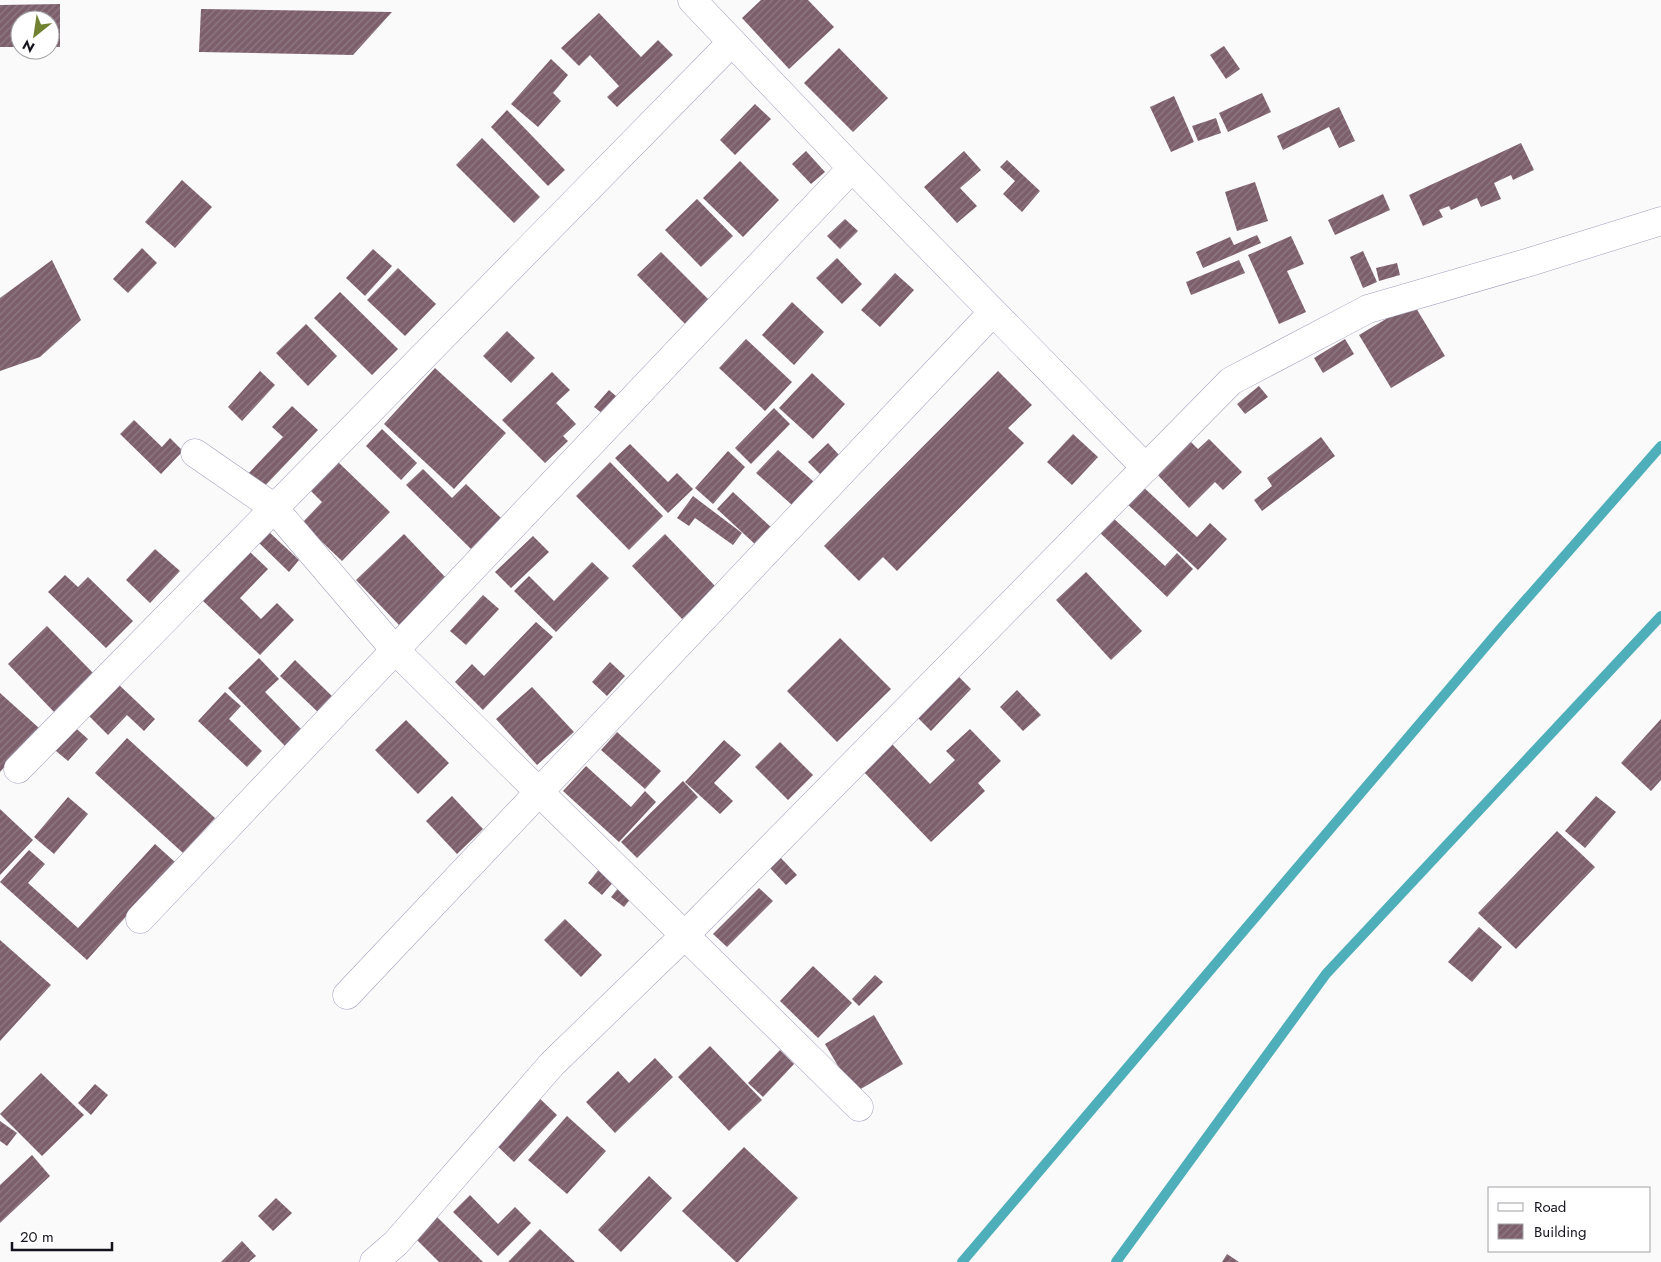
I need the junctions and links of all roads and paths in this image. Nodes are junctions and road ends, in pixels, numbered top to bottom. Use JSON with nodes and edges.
{"nodes":[{"id":1,"x":692,"y":0,"type":"edge"},
{"id":2,"x":732,"y":42,"type":"junction"},
{"id":3,"x":852,"y":168,"type":"junction"},
{"id":4,"x":1661,"y":221,"type":"edge"},
{"id":5,"x":993,"y":312,"type":"junction"},
{"id":6,"x":195,"y":452,"type":"dead end"},
{"id":7,"x":1146,"y":468,"type":"junction"},
{"id":8,"x":273,"y":507,"type":"junction"},
{"id":9,"x":395,"y":650,"type":"junction"},
{"id":10,"x":18,"y":770,"type":"dead end"},
{"id":11,"x":539,"y":792,"type":"junction"},
{"id":12,"x":140,"y":919,"type":"dead end"},
{"id":13,"x":685,"y":935,"type":"junction"},
{"id":14,"x":347,"y":995,"type":"dead end"},
{"id":15,"x":859,"y":1107,"type":"dead end"},
{"id":16,"x":374,"y":1262,"type":"edge"}],
"edges":[{"from":1,"to":2,"type":"street"},
{"from":2,"to":3,"type":"street"},
{"from":2,"to":8,"type":"street"},
{"from":3,"to":5,"type":"street"},
{"from":3,"to":9,"type":"street"},
{"from":4,"to":7,"type":"street"},
{"from":5,"to":7,"type":"street"},
{"from":5,"to":11,"type":"street"},
{"from":6,"to":8,"type":"street"},
{"from":7,"to":13,"type":"street"},
{"from":8,"to":9,"type":"street"},
{"from":8,"to":10,"type":"street"},
{"from":9,"to":11,"type":"street"},
{"from":9,"to":12,"type":"street"},
{"from":11,"to":13,"type":"street"},
{"from":11,"to":14,"type":"street"},
{"from":13,"to":15,"type":"street"},
{"from":13,"to":16,"type":"street"}]}
